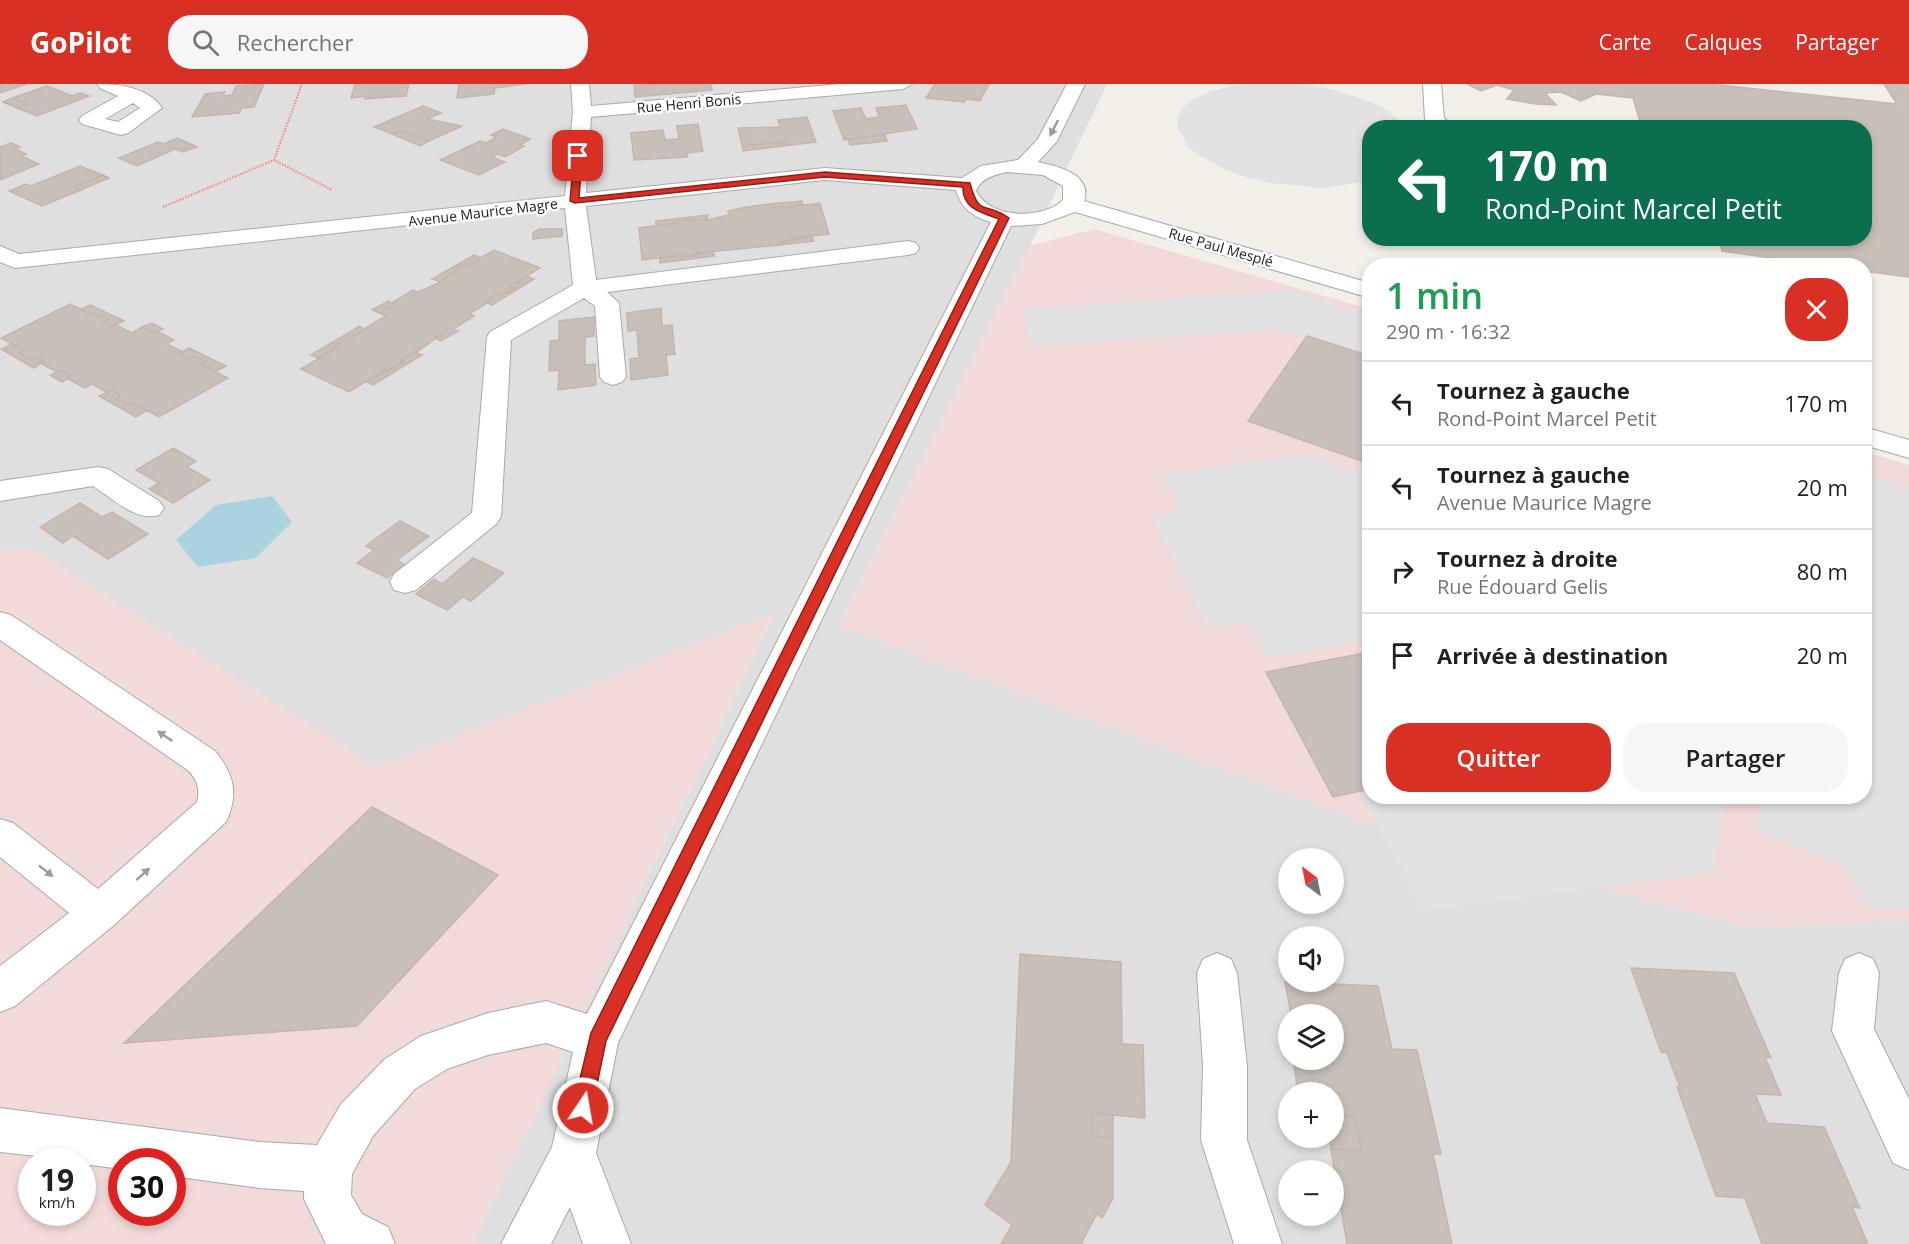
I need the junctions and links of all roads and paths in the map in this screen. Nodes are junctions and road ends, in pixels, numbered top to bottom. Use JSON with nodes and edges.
{"nodes":[{"id":1,"x":106,"y":84,"type":"edge"},
{"id":2,"x":302,"y":84,"type":"edge"},
{"id":3,"x":580,"y":84,"type":"edge"},
{"id":4,"x":903,"y":84,"type":"edge"},
{"id":5,"x":1076,"y":84,"type":"edge"},
{"id":6,"x":1432,"y":84,"type":"edge"},
{"id":7,"x":133,"y":95,"type":"dead end"},
{"id":8,"x":582,"y":112,"type":"junction"},
{"id":9,"x":1435,"y":120,"type":"edge"},
{"id":10,"x":1024,"y":166,"type":"junction"},
{"id":11,"x":967,"y":185,"type":"junction"},
{"id":12,"x":337,"y":193,"type":"dead end"},
{"id":13,"x":575,"y":201,"type":"junction"},
{"id":14,"x":1072,"y":204,"type":"junction"},
{"id":15,"x":1004,"y":218,"type":"junction"},
{"id":16,"x":908,"y":248,"type":"dead end"},
{"id":17,"x":5,"y":260,"type":"edge"},
{"id":18,"x":585,"y":288,"type":"junction"},
{"id":19,"x":1362,"y":289,"type":"edge"},
{"id":20,"x":613,"y":377,"type":"dead end"},
{"id":21,"x":1872,"y":438,"type":"edge"},
{"id":22,"x":1909,"y":449,"type":"edge"},
{"id":23,"x":0,"y":491,"type":"edge"},
{"id":24,"x":148,"y":508,"type":"dead end"},
{"id":25,"x":405,"y":582,"type":"dead end"},
{"id":26,"x":0,"y":624,"type":"edge"},
{"id":27,"x":0,"y":835,"type":"edge"},
{"id":28,"x":99,"y":913,"type":"junction"},
{"id":29,"x":1217,"y":973,"type":"dead end"},
{"id":30,"x":1860,"y":974,"type":"dead end"},
{"id":31,"x":0,"y":992,"type":"edge"},
{"id":32,"x":597,"y":1039,"type":"junction"},
{"id":33,"x":0,"y":1130,"type":"edge"},
{"id":34,"x":1909,"y":1146,"type":"edge"},
{"id":35,"x":573,"y":1154,"type":"junction"},
{"id":36,"x":329,"y":1169,"type":"junction"},
{"id":37,"x":371,"y":1244,"type":"edge"},
{"id":38,"x":525,"y":1244,"type":"edge"},
{"id":39,"x":607,"y":1244,"type":"edge"},
{"id":40,"x":1258,"y":1244,"type":"edge"}],
"edges":[{"from":1,"to":7,"type":"street"},
{"from":2,"to":12,"type":"path"},
{"from":3,"to":8,"type":"street"},
{"from":4,"to":8,"type":"street","name":"Rue Henri Bonis"},
{"from":5,"to":10,"type":"street","one_way":true},
{"from":6,"to":9,"type":"street"},
{"from":8,"to":13,"type":"street"},
{"from":10,"to":11,"type":"street"},
{"from":10,"to":14,"type":"street"},
{"from":11,"to":13,"type":"street","name":"Avenue Maurice Magre"},
{"from":11,"to":15,"type":"street"},
{"from":13,"to":17,"type":"street","name":"Avenue Maurice Magre"},
{"from":13,"to":18,"type":"street"},
{"from":14,"to":15,"type":"street"},
{"from":14,"to":19,"type":"street","name":"Rue Paul Mesplé"},
{"from":15,"to":32,"type":"street"},
{"from":16,"to":18,"type":"street"},
{"from":18,"to":20,"type":"street"},
{"from":18,"to":25,"type":"street"},
{"from":21,"to":22,"type":"street"},
{"from":23,"to":24,"type":"street"},
{"from":28,"to":26,"type":"street","one_way":true},
{"from":27,"to":28,"type":"street","one_way":true},
{"from":28,"to":31,"type":"street"},
{"from":29,"to":40,"type":"street"},
{"from":30,"to":34,"type":"street"},
{"from":32,"to":35,"type":"street"},
{"from":32,"to":36,"type":"street"},
{"from":33,"to":36,"type":"street"},
{"from":35,"to":38,"type":"street"},
{"from":35,"to":39,"type":"street"},
{"from":36,"to":37,"type":"street"}]}
